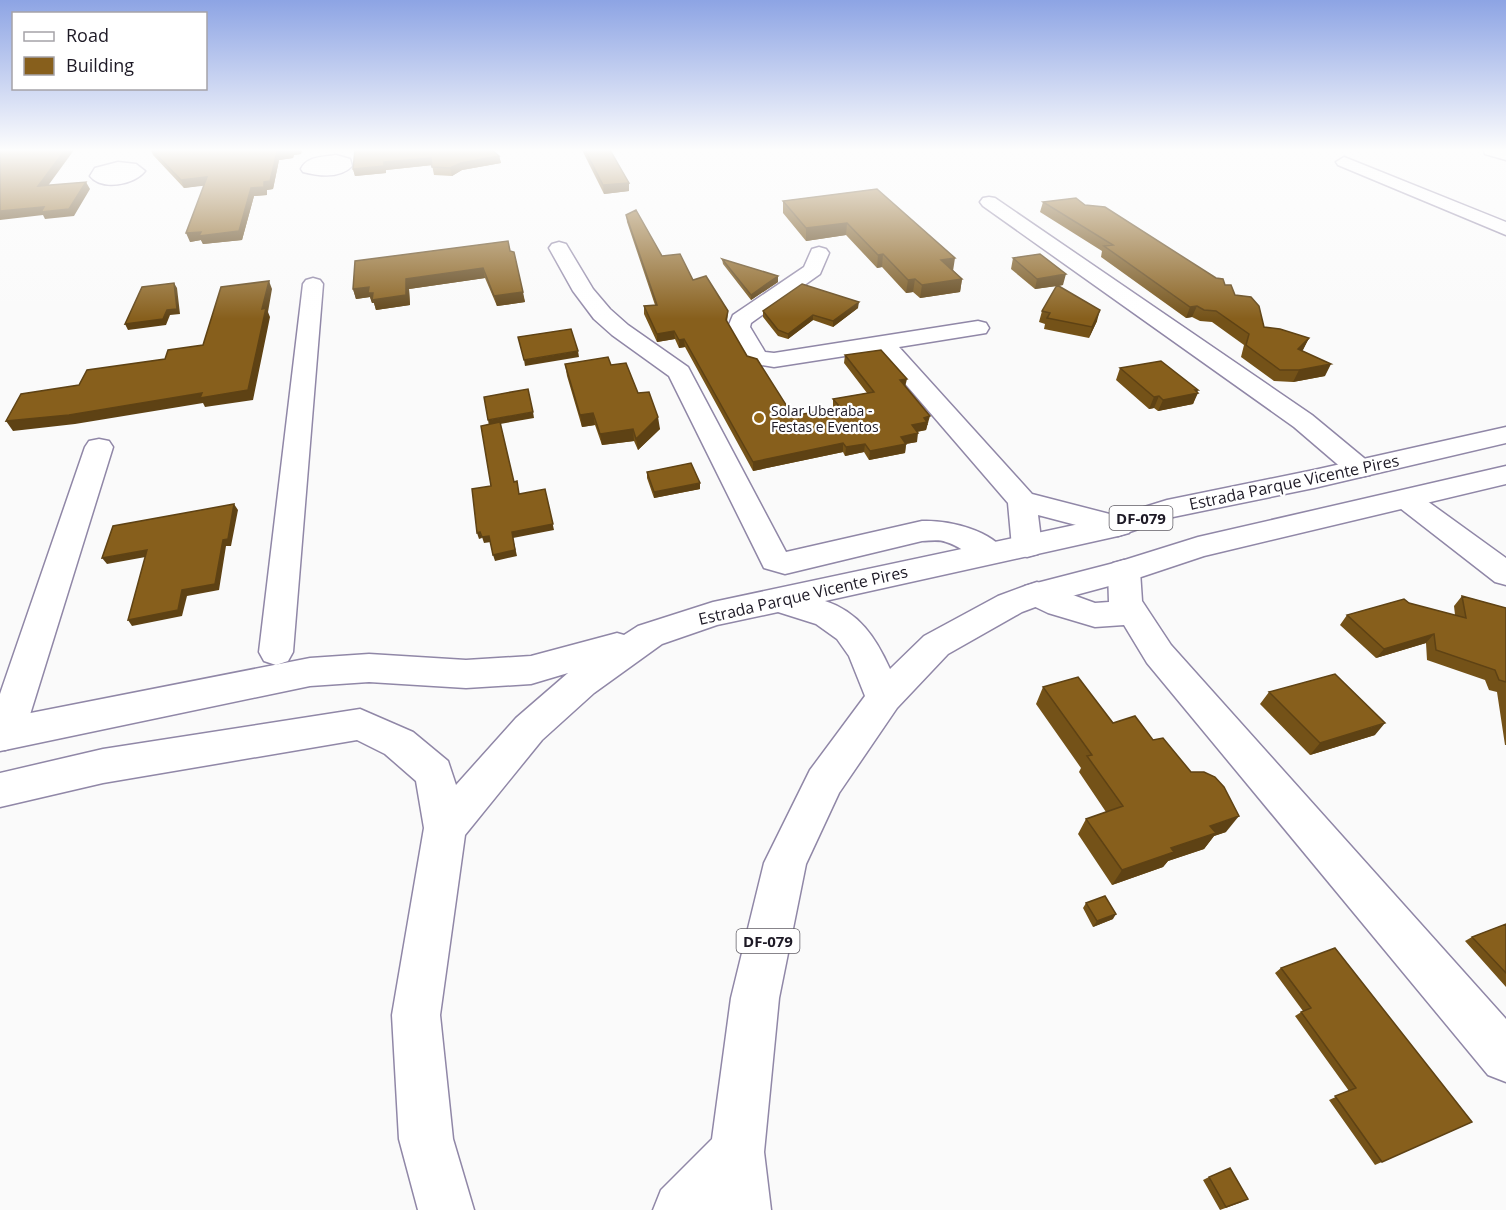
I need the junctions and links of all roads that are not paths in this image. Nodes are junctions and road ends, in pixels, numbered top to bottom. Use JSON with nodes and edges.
{"nodes":[{"id":1,"x":995,"y":206,"type":"edge"},
{"id":2,"x":1452,"y":206,"type":"edge"},
{"id":3,"x":1506,"y":229,"type":"edge"},
{"id":4,"x":560,"y":248,"type":"dead end"},
{"id":5,"x":819,"y":253,"type":"dead end"},
{"id":6,"x":313,"y":284,"type":"dead end"},
{"id":7,"x":978,"y":328,"type":"dead end"},
{"id":8,"x":884,"y":343,"type":"junction"},
{"id":9,"x":1506,"y":435,"type":"edge"},
{"id":10,"x":99,"y":447,"type":"dead end"},
{"id":11,"x":1360,"y":469,"type":"junction"},
{"id":12,"x":1506,"y":475,"type":"edge"},
{"id":13,"x":1406,"y":499,"type":"junction"},
{"id":14,"x":1022,"y":501,"type":"junction"},
{"id":15,"x":1118,"y":526,"type":"junction"},
{"id":16,"x":1027,"y":547,"type":"junction"},
{"id":17,"x":991,"y":554,"type":"junction"},
{"id":18,"x":1124,"y":571,"type":"junction"},
{"id":19,"x":1506,"y":574,"type":"edge"},
{"id":20,"x":1037,"y":594,"type":"junction"},
{"id":21,"x":775,"y":598,"type":"junction"},
{"id":22,"x":1133,"y":612,"type":"junction"},
{"id":23,"x":650,"y":635,"type":"junction"},
{"id":24,"x":287,"y":663,"type":"junction"},
{"id":25,"x":884,"y":698,"type":"junction"},
{"id":26,"x":2,"y":735,"type":"edge"},
{"id":27,"x":0,"y":790,"type":"edge"},
{"id":28,"x":445,"y":828,"type":"junction"},
{"id":29,"x":1506,"y":1058,"type":"edge"},
{"id":30,"x":737,"y":1152,"type":"junction"},
{"id":31,"x":446,"y":1210,"type":"edge"},
{"id":32,"x":681,"y":1210,"type":"edge"},
{"id":33,"x":743,"y":1210,"type":"edge"}],
"edges":[{"from":1,"to":11,"type":"street"},
{"from":2,"to":3,"type":"street"},
{"from":4,"to":17,"type":"street"},
{"from":5,"to":8,"type":"street"},
{"from":6,"to":24,"type":"street"},
{"from":7,"to":8,"type":"street"},
{"from":8,"to":14,"type":"street"},
{"from":9,"to":11,"type":"street","name":"Estrada Parque Vicente Pires","number":"DF-079"},
{"from":10,"to":26,"type":"street"},
{"from":11,"to":15,"type":"street","name":"Estrada Parque Vicente Pires","number":"DF-079"},
{"from":12,"to":13,"type":"street","number":"DF-079"},
{"from":13,"to":18,"type":"street","number":"DF-079"},
{"from":13,"to":19,"type":"street"},
{"from":14,"to":15,"type":"street"},
{"from":14,"to":16,"type":"street"},
{"from":15,"to":16,"type":"street","name":"Estrada Parque Vicente Pires","number":"DF-079"},
{"from":16,"to":17,"type":"street","name":"Estrada Parque Vicente Pires","number":"DF-079"},
{"from":17,"to":21,"type":"street","name":"Estrada Parque Vicente Pires","number":"DF-079"},
{"from":18,"to":20,"type":"street","number":"DF-079"},
{"from":18,"to":22,"type":"street"},
{"from":20,"to":22,"type":"street"},
{"from":20,"to":25,"type":"street","number":"DF-079"},
{"from":21,"to":23,"type":"street","name":"Estrada Parque Vicente Pires","number":"DF-079"},
{"from":21,"to":25,"type":"street"},
{"from":22,"to":29,"type":"street"},
{"from":23,"to":24,"type":"street"},
{"from":23,"to":28,"type":"street","name":"Estrada Parque Vicente Pires","number":"DF-079"},
{"from":24,"to":26,"type":"street"},
{"from":25,"to":30,"type":"street","number":"DF-079"},
{"from":27,"to":28,"type":"street"},
{"from":28,"to":31,"type":"street"},
{"from":30,"to":32,"type":"street"},
{"from":30,"to":33,"type":"street","number":"DF-079"}]}
